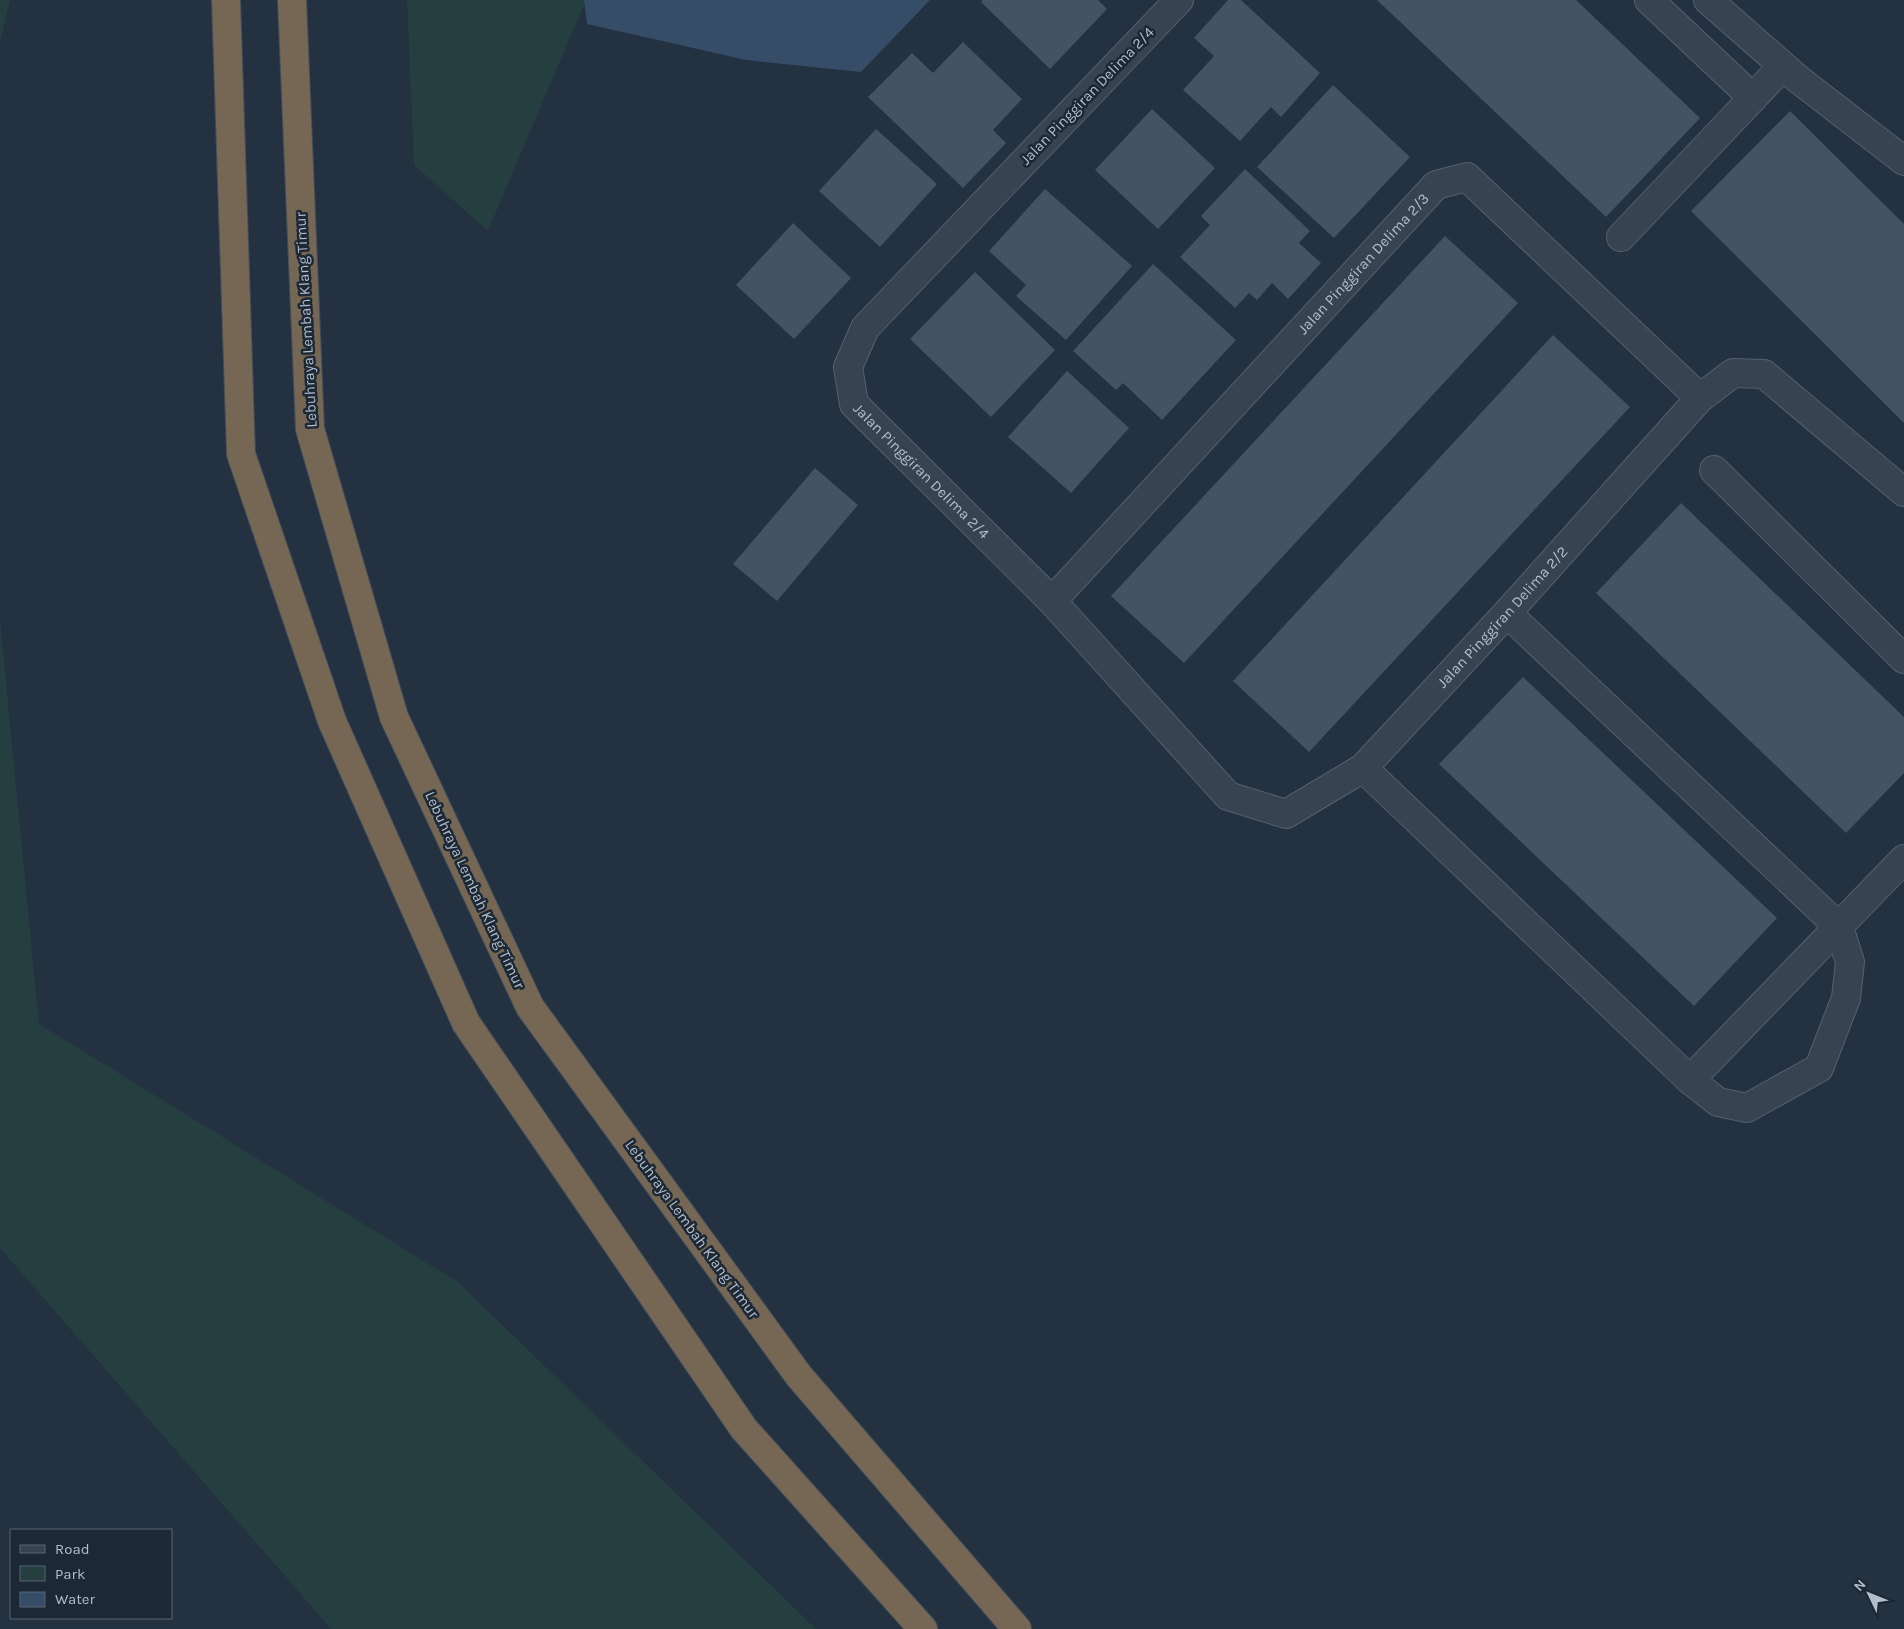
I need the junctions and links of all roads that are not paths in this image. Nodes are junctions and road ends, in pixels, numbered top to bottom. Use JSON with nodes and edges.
{"nodes":[{"id":1,"x":226,"y":0,"type":"edge"},
{"id":2,"x":292,"y":0,"type":"edge"},
{"id":3,"x":1179,"y":0,"type":"edge"},
{"id":4,"x":1649,"y":0,"type":"edge"},
{"id":5,"x":1708,"y":0,"type":"edge"},
{"id":6,"x":1783,"y":66,"type":"junction"},
{"id":7,"x":1753,"y":98,"type":"junction"},
{"id":8,"x":1904,"y":161,"type":"edge"},
{"id":9,"x":1621,"y":237,"type":"dead end"},
{"id":10,"x":1700,"y":398,"type":"junction"},
{"id":11,"x":1714,"y":470,"type":"dead end"},
{"id":12,"x":1904,"y":492,"type":"edge"},
{"id":13,"x":1052,"y":601,"type":"junction"},
{"id":14,"x":1507,"y":614,"type":"junction"},
{"id":15,"x":1904,"y":659,"type":"edge"},
{"id":16,"x":1363,"y":768,"type":"junction"},
{"id":17,"x":1286,"y":814,"type":"joint"},
{"id":18,"x":1904,"y":859,"type":"edge"},
{"id":19,"x":1839,"y":927,"type":"junction"},
{"id":20,"x":1690,"y":1080,"type":"junction"},
{"id":21,"x":923,"y":1629,"type":"edge"},
{"id":22,"x":1017,"y":1629,"type":"edge"}],
"edges":[{"from":1,"to":21,"type":"highway"},
{"from":2,"to":22,"type":"highway","name":"Lebuhraya Lembah Klang Timur"},
{"from":3,"to":13,"type":"street","name":"Jalan Pinggiran Delima 2/4"},
{"from":4,"to":7,"type":"street"},
{"from":5,"to":6,"type":"street"},
{"from":6,"to":7,"type":"street"},
{"from":6,"to":8,"type":"street"},
{"from":7,"to":9,"type":"street"},
{"from":10,"to":12,"type":"street","name":"Jalan Pinggiran Delima 2/2"},
{"from":10,"to":13,"type":"street","name":"Jalan Pinggiran Delima 2/3"},
{"from":10,"to":14,"type":"street","name":"Jalan Pinggiran Delima 2/2"},
{"from":11,"to":15,"type":"street"},
{"from":13,"to":17,"type":"street","name":"Jalan Pinggiran Delima 2/4"},
{"from":14,"to":16,"type":"street","name":"Jalan Pinggiran Delima 2/2"},
{"from":14,"to":19,"type":"street"},
{"from":16,"to":17,"type":"street","name":"Jalan Pinggiran Delima 2/2"},
{"from":16,"to":20,"type":"street"},
{"from":18,"to":19,"type":"street"},
{"from":19,"to":20,"type":"street"},
{"from":19,"to":20,"type":"street"}]}
